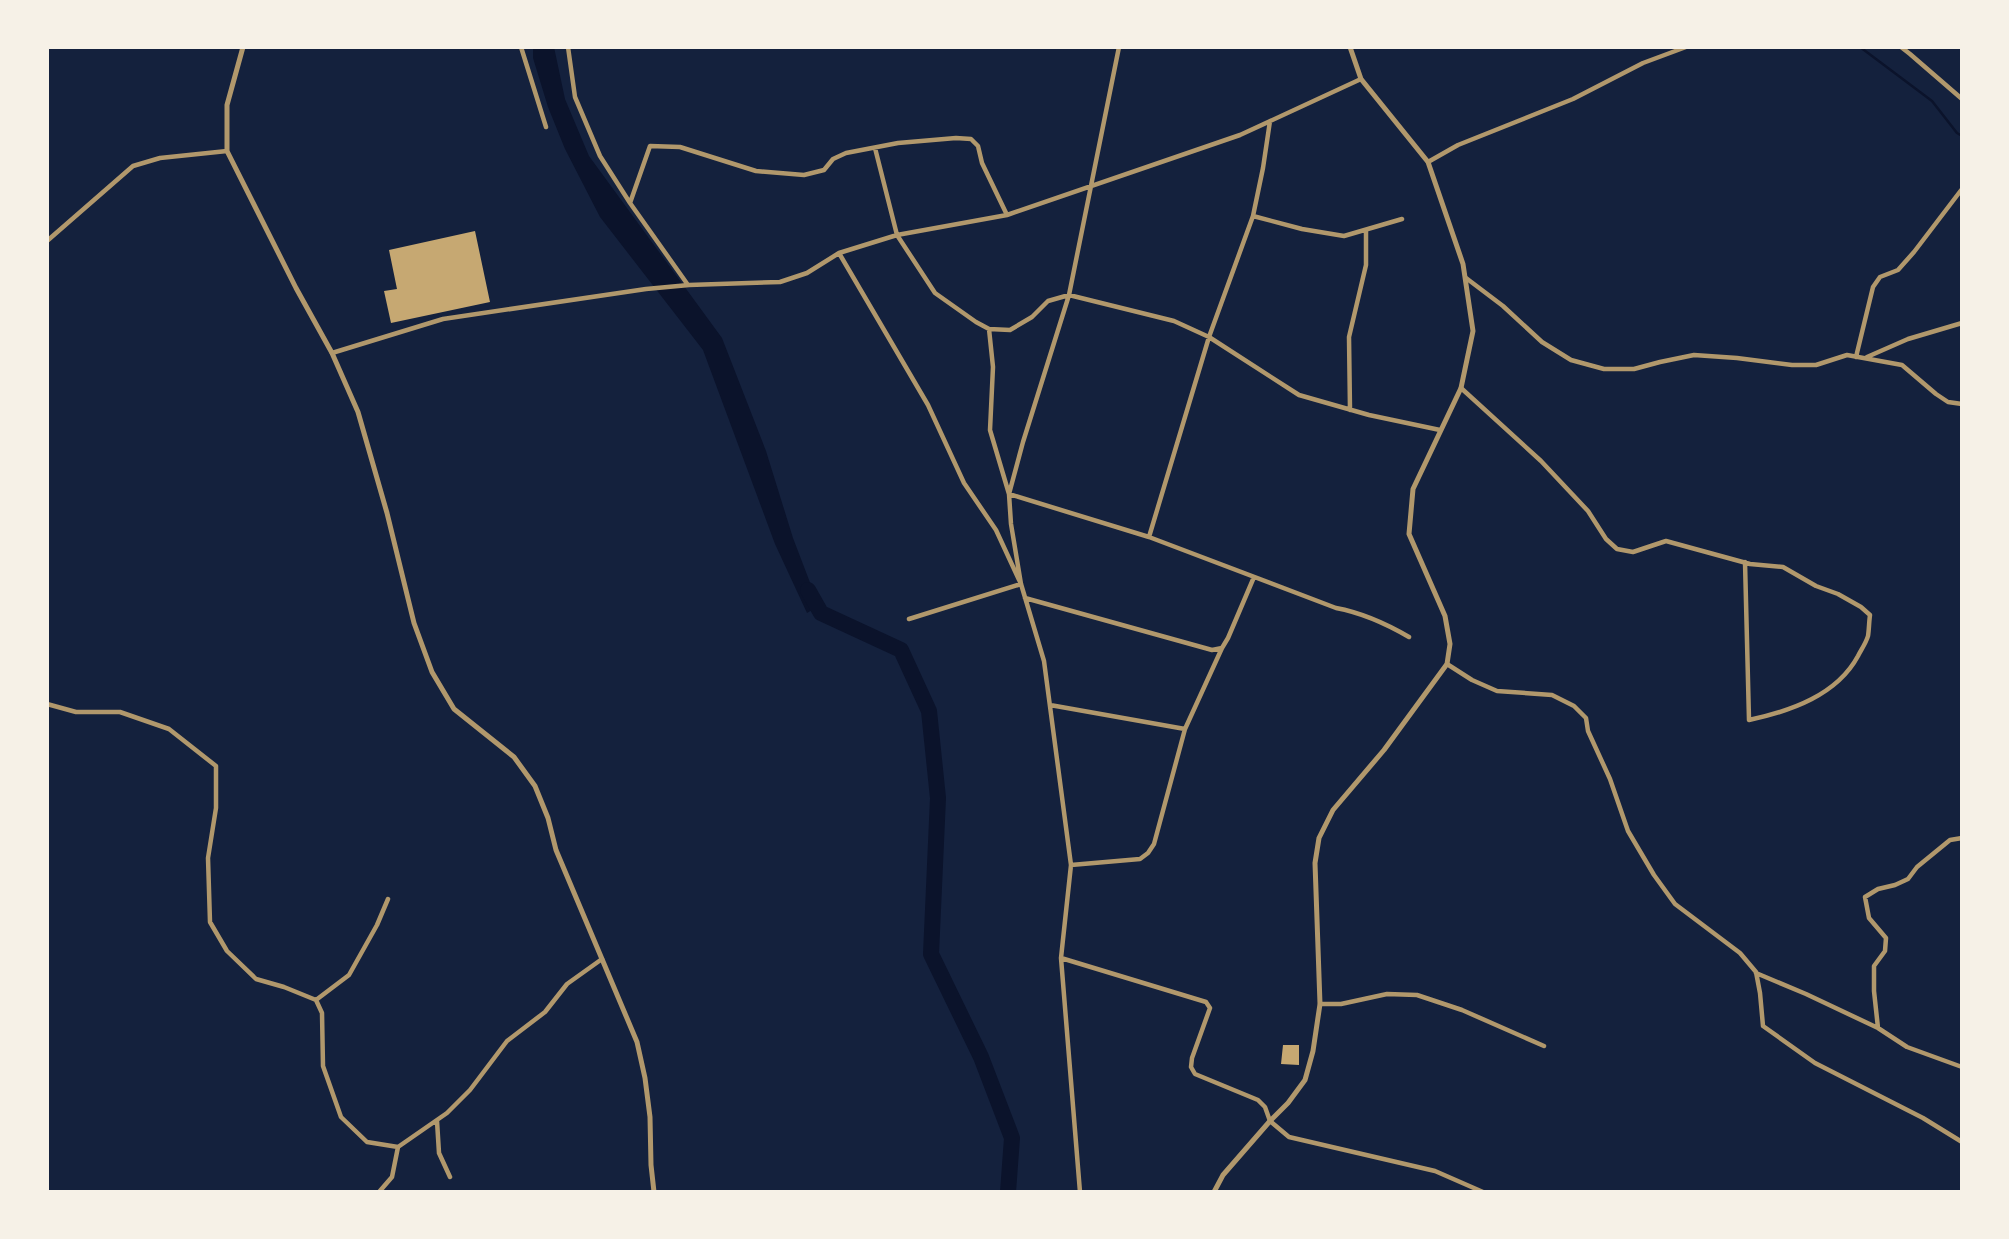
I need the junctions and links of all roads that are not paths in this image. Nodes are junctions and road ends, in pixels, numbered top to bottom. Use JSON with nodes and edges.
{"nodes":[{"id":1,"x":243,"y":47,"type":"edge"},
{"id":2,"x":521,"y":47,"type":"edge"},
{"id":3,"x":568,"y":47,"type":"edge"},
{"id":4,"x":1119,"y":47,"type":"edge"},
{"id":5,"x":1350,"y":47,"type":"edge"},
{"id":6,"x":1686,"y":47,"type":"edge"},
{"id":7,"x":1900,"y":47,"type":"edge"},
{"id":8,"x":1361,"y":79,"type":"junction"},
{"id":9,"x":1962,"y":99,"type":"edge"},
{"id":10,"x":1270,"y":121,"type":"junction"},
{"id":11,"x":546,"y":127,"type":"dead end"},
{"id":12,"x":875,"y":148,"type":"junction"},
{"id":13,"x":228,"y":151,"type":"junction"},
{"id":14,"x":1428,"y":162,"type":"junction"},
{"id":15,"x":1092,"y":186,"type":"junction"},
{"id":16,"x":1962,"y":189,"type":"edge"},
{"id":17,"x":629,"y":203,"type":"junction"},
{"id":18,"x":1007,"y":215,"type":"junction"},
{"id":19,"x":1253,"y":216,"type":"junction"},
{"id":20,"x":1402,"y":219,"type":"dead end"},
{"id":21,"x":1366,"y":230,"type":"junction"},
{"id":22,"x":897,"y":235,"type":"junction"},
{"id":23,"x":47,"y":241,"type":"edge"},
{"id":24,"x":839,"y":253,"type":"junction"},
{"id":25,"x":1465,"y":278,"type":"junction"},
{"id":26,"x":689,"y":285,"type":"junction"},
{"id":27,"x":1069,"y":295,"type":"junction"},
{"id":28,"x":1962,"y":323,"type":"edge"},
{"id":29,"x":989,"y":329,"type":"junction"},
{"id":30,"x":1209,"y":337,"type":"junction"},
{"id":31,"x":332,"y":353,"type":"junction"},
{"id":32,"x":1856,"y":357,"type":"junction"},
{"id":33,"x":1865,"y":358,"type":"junction"},
{"id":34,"x":1461,"y":388,"type":"junction"},
{"id":35,"x":1962,"y":404,"type":"edge"},
{"id":36,"x":1350,"y":410,"type":"junction"},
{"id":37,"x":1440,"y":430,"type":"junction"},
{"id":38,"x":1009,"y":494,"type":"junction"},
{"id":39,"x":1149,"y":537,"type":"junction"},
{"id":40,"x":1745,"y":562,"type":"junction"},
{"id":41,"x":1254,"y":577,"type":"junction"},
{"id":42,"x":1021,"y":583,"type":"junction"},
{"id":43,"x":1025,"y":598,"type":"junction"},
{"id":44,"x":909,"y":619,"type":"dead end"},
{"id":45,"x":1409,"y":637,"type":"dead end"},
{"id":46,"x":1222,"y":648,"type":"junction"},
{"id":47,"x":1447,"y":664,"type":"junction"},
{"id":48,"x":47,"y":704,"type":"edge"},
{"id":49,"x":1050,"y":705,"type":"junction"},
{"id":50,"x":1185,"y":729,"type":"junction"},
{"id":51,"x":1962,"y":838,"type":"edge"},
{"id":52,"x":1071,"y":865,"type":"junction"},
{"id":53,"x":388,"y":899,"type":"dead end"},
{"id":54,"x":1061,"y":958,"type":"junction"},
{"id":55,"x":602,"y":959,"type":"junction"},
{"id":56,"x":1756,"y":972,"type":"junction"},
{"id":57,"x":316,"y":1000,"type":"junction"},
{"id":58,"x":1320,"y":1004,"type":"junction"},
{"id":59,"x":1878,"y":1028,"type":"junction"},
{"id":60,"x":1544,"y":1046,"type":"dead end"},
{"id":61,"x":1962,"y":1068,"type":"edge"},
{"id":62,"x":437,"y":1120,"type":"junction"},
{"id":63,"x":1269,"y":1121,"type":"junction"},
{"id":64,"x":1962,"y":1142,"type":"edge"},
{"id":65,"x":398,"y":1147,"type":"junction"},
{"id":66,"x":450,"y":1177,"type":"dead end"},
{"id":67,"x":379,"y":1192,"type":"edge"},
{"id":68,"x":654,"y":1192,"type":"edge"},
{"id":69,"x":1080,"y":1192,"type":"edge"},
{"id":70,"x":1214,"y":1192,"type":"edge"},
{"id":71,"x":1483,"y":1192,"type":"edge"}],
"edges":[{"from":1,"to":13,"type":"street"},
{"from":2,"to":11,"type":"street"},
{"from":3,"to":17,"type":"street"},
{"from":4,"to":15,"type":"street"},
{"from":5,"to":8,"type":"street"},
{"from":6,"to":14,"type":"street"},
{"from":7,"to":9,"type":"street"},
{"from":8,"to":10,"type":"street"},
{"from":8,"to":14,"type":"street"},
{"from":10,"to":15,"type":"street"},
{"from":10,"to":19,"type":"street"},
{"from":12,"to":17,"type":"street"},
{"from":12,"to":18,"type":"street"},
{"from":12,"to":22,"type":"street"},
{"from":13,"to":23,"type":"street"},
{"from":13,"to":31,"type":"street"},
{"from":14,"to":25,"type":"street"},
{"from":15,"to":18,"type":"street"},
{"from":15,"to":27,"type":"street"},
{"from":16,"to":32,"type":"street"},
{"from":17,"to":26,"type":"street"},
{"from":18,"to":22,"type":"street"},
{"from":19,"to":21,"type":"street"},
{"from":19,"to":30,"type":"street"},
{"from":20,"to":21,"type":"street"},
{"from":21,"to":36,"type":"street"},
{"from":22,"to":24,"type":"street"},
{"from":22,"to":29,"type":"street"},
{"from":24,"to":26,"type":"street"},
{"from":24,"to":42,"type":"street"},
{"from":25,"to":32,"type":"street"},
{"from":25,"to":34,"type":"street"},
{"from":26,"to":31,"type":"street"},
{"from":27,"to":29,"type":"street"},
{"from":27,"to":30,"type":"street"},
{"from":27,"to":38,"type":"street"},
{"from":28,"to":33,"type":"street"},
{"from":29,"to":38,"type":"street"},
{"from":30,"to":36,"type":"street"},
{"from":30,"to":39,"type":"street"},
{"from":31,"to":55,"type":"street"},
{"from":32,"to":33,"type":"street"},
{"from":33,"to":35,"type":"street"},
{"from":34,"to":37,"type":"street"},
{"from":34,"to":40,"type":"street"},
{"from":36,"to":37,"type":"street"},
{"from":37,"to":47,"type":"street"},
{"from":38,"to":39,"type":"street"},
{"from":38,"to":42,"type":"street"},
{"from":39,"to":41,"type":"street"},
{"from":40,"to":40,"type":"street"},
{"from":41,"to":45,"type":"street"},
{"from":41,"to":46,"type":"street"},
{"from":42,"to":43,"type":"street"},
{"from":42,"to":44,"type":"street"},
{"from":43,"to":46,"type":"street"},
{"from":43,"to":49,"type":"street"},
{"from":46,"to":50,"type":"street"},
{"from":47,"to":56,"type":"street"},
{"from":47,"to":58,"type":"street"},
{"from":48,"to":57,"type":"street"},
{"from":49,"to":50,"type":"street"},
{"from":49,"to":52,"type":"street"},
{"from":50,"to":52,"type":"street"},
{"from":51,"to":59,"type":"street"},
{"from":52,"to":54,"type":"street"},
{"from":53,"to":57,"type":"street"},
{"from":54,"to":63,"type":"street"},
{"from":54,"to":69,"type":"street"},
{"from":55,"to":62,"type":"street"},
{"from":55,"to":68,"type":"street"},
{"from":56,"to":59,"type":"street"},
{"from":56,"to":64,"type":"street"},
{"from":57,"to":65,"type":"street"},
{"from":58,"to":60,"type":"street"},
{"from":58,"to":63,"type":"street"},
{"from":59,"to":61,"type":"street"},
{"from":62,"to":65,"type":"street"},
{"from":62,"to":66,"type":"street"},
{"from":63,"to":70,"type":"street"},
{"from":63,"to":71,"type":"street"},
{"from":65,"to":67,"type":"street"}]}
